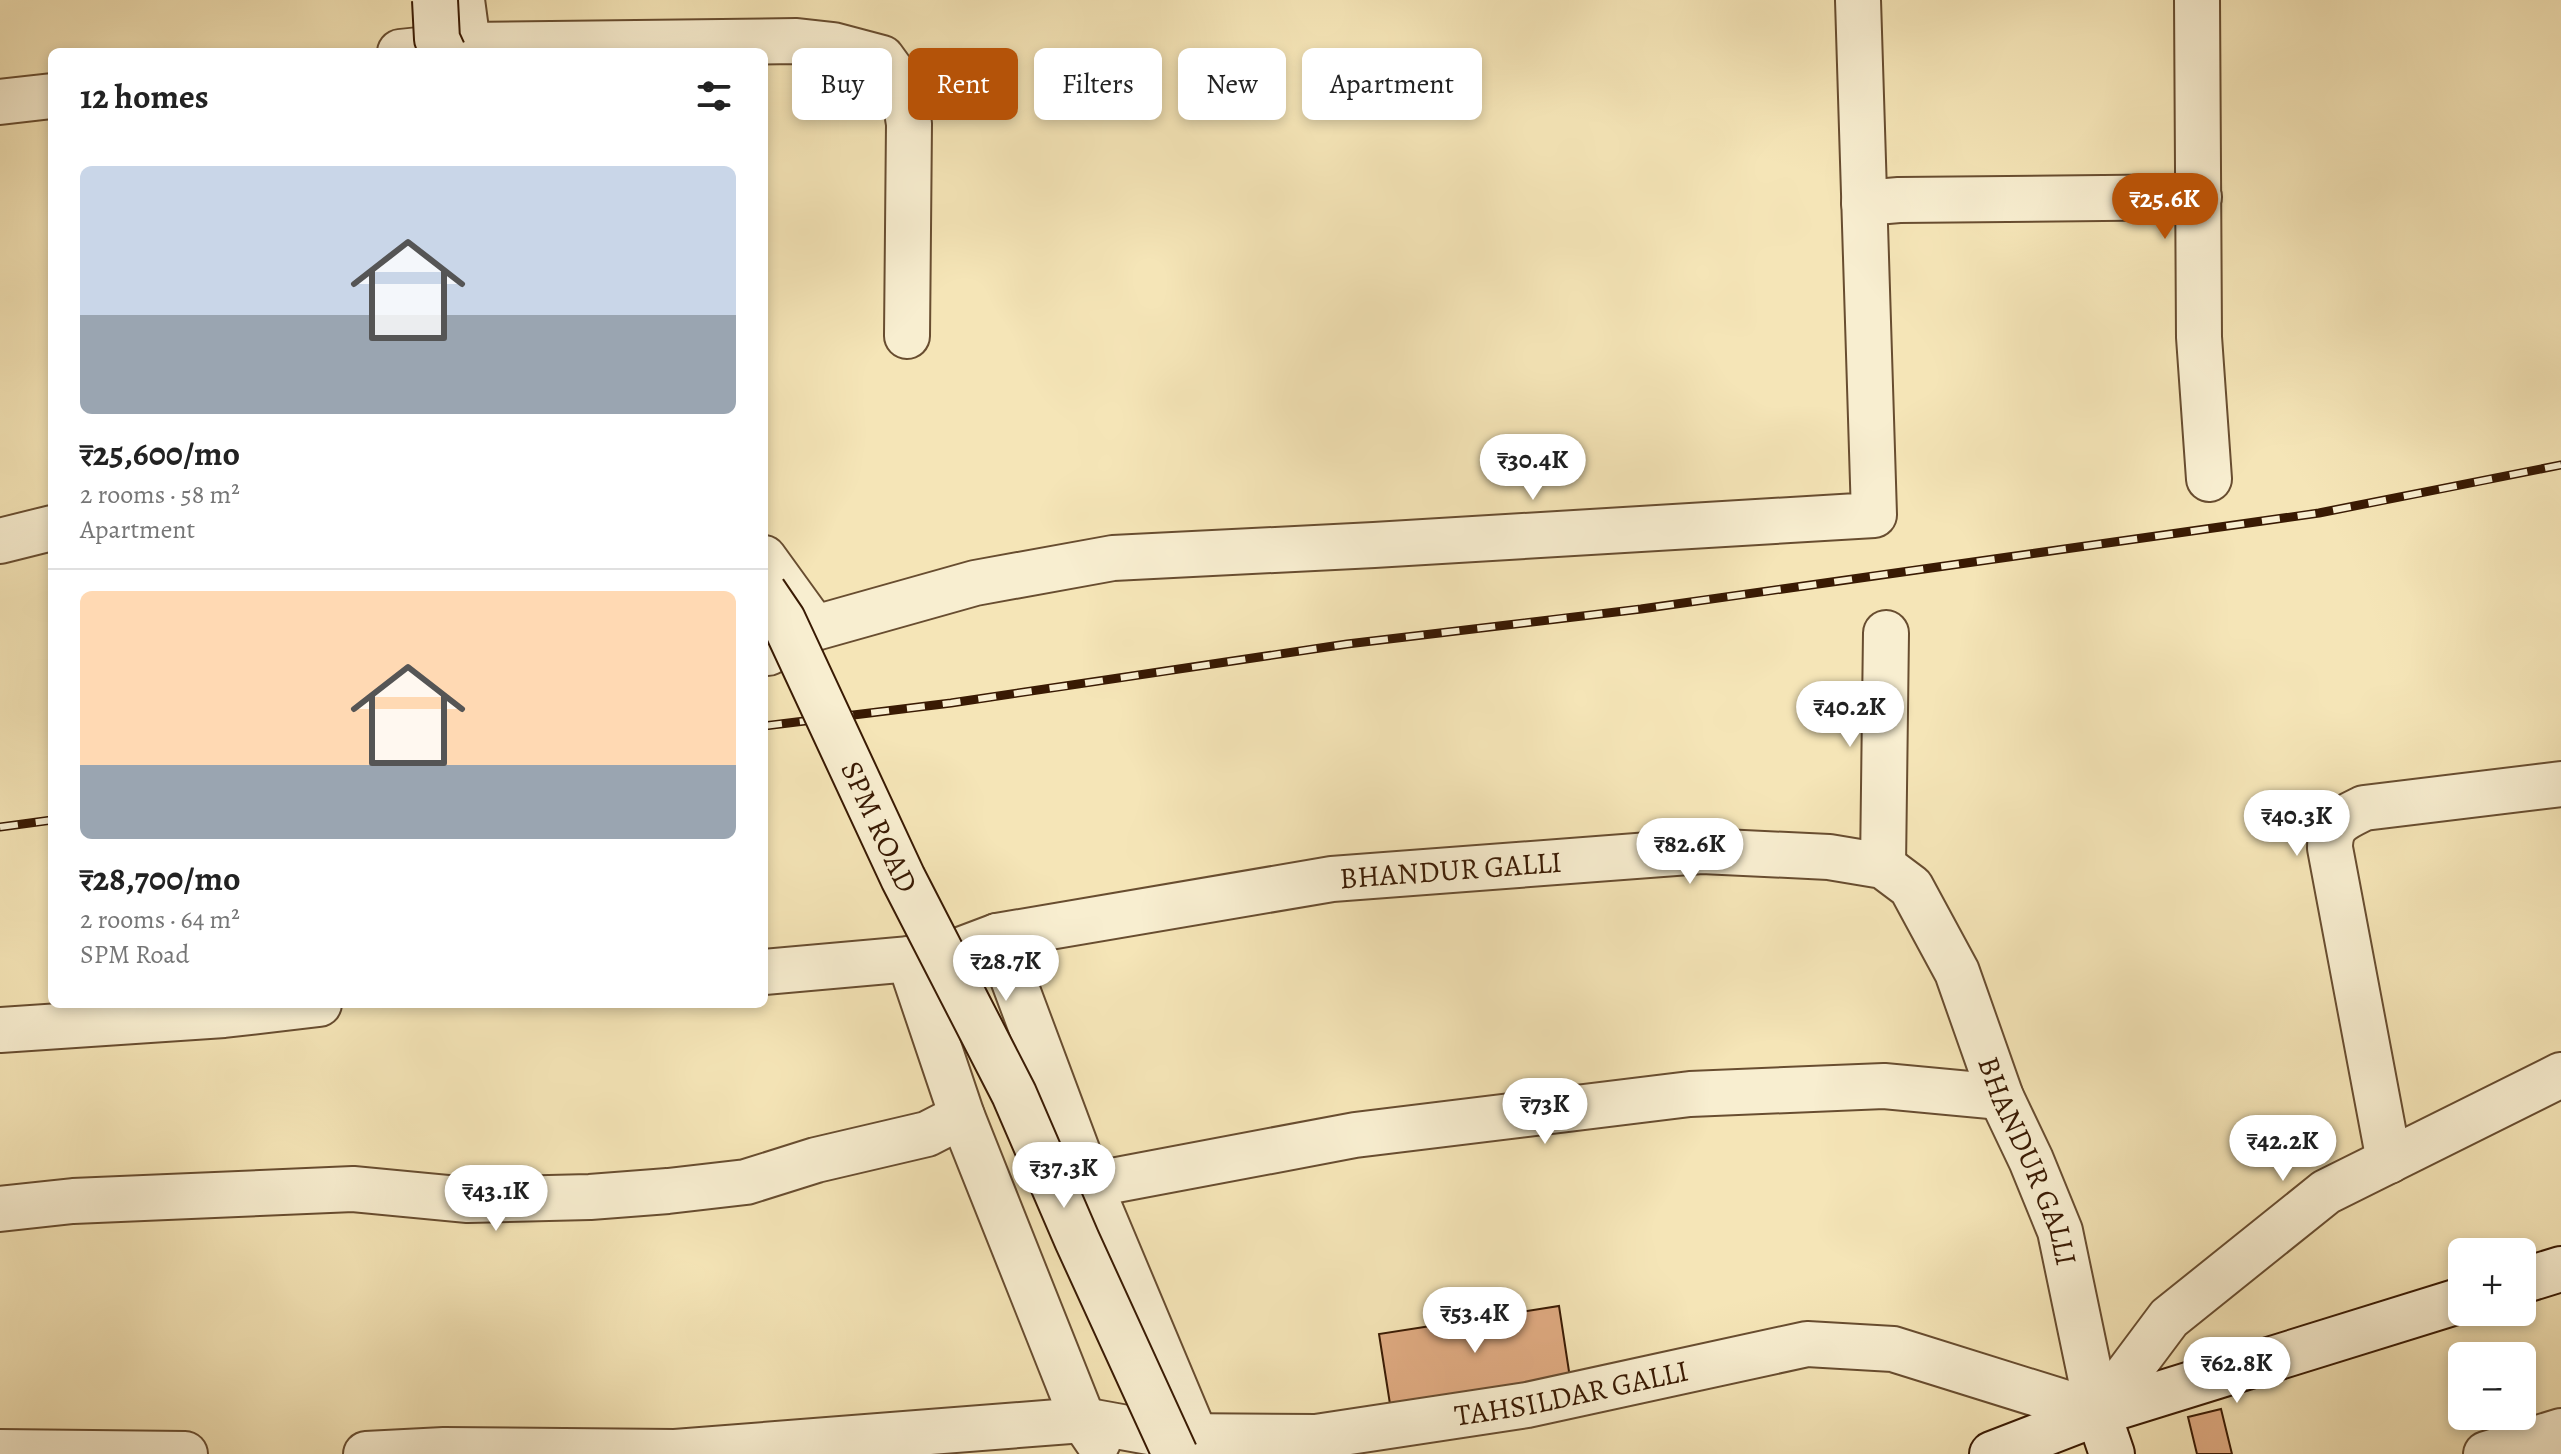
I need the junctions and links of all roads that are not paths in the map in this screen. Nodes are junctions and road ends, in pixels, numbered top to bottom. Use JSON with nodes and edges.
{"nodes":[{"id":1,"x":415,"y":0,"type":"edge"},
{"id":2,"x":435,"y":0,"type":"edge"},
{"id":3,"x":462,"y":0,"type":"edge"},
{"id":4,"x":1858,"y":0,"type":"edge"},
{"id":5,"x":2197,"y":0,"type":"edge"},
{"id":6,"x":434,"y":48,"type":"edge"},
{"id":7,"x":435,"y":48,"type":"edge"},
{"id":8,"x":436,"y":48,"type":"edge"},
{"id":9,"x":515,"y":48,"type":"edge"},
{"id":10,"x":1,"y":96,"type":"edge"},
{"id":11,"x":48,"y":96,"type":"edge"},
{"id":12,"x":2199,"y":197,"type":"junction"},
{"id":13,"x":1864,"y":203,"type":"junction"},
{"id":14,"x":907,"y":336,"type":"dead end"},
{"id":15,"x":2209,"y":479,"type":"dead end"},
{"id":16,"x":48,"y":529,"type":"edge"},
{"id":17,"x":0,"y":541,"type":"edge"},
{"id":18,"x":768,"y":563,"type":"edge"},
{"id":19,"x":768,"y":598,"type":"edge"},
{"id":20,"x":815,"y":628,"type":"junction"},
{"id":21,"x":1886,"y":633,"type":"dead end"},
{"id":22,"x":768,"y":653,"type":"edge"},
{"id":23,"x":2561,"y":784,"type":"edge"},
{"id":24,"x":1883,"y":866,"type":"junction"},
{"id":25,"x":997,"y":936,"type":"junction"},
{"id":26,"x":909,"y":959,"type":"junction"},
{"id":27,"x":768,"y":972,"type":"edge"},
{"id":28,"x":284,"y":1008,"type":"edge"},
{"id":29,"x":0,"y":1030,"type":"edge"},
{"id":30,"x":2561,"y":1075,"type":"edge"},
{"id":31,"x":2001,"y":1097,"type":"junction"},
{"id":32,"x":962,"y":1116,"type":"junction"},
{"id":33,"x":2389,"y":1161,"type":"junction"},
{"id":34,"x":1090,"y":1185,"type":"junction"},
{"id":35,"x":0,"y":1209,"type":"edge"},
{"id":36,"x":2561,"y":1269,"type":"edge"},
{"id":37,"x":2536,"y":1277,"type":"edge"},
{"id":38,"x":2448,"y":1304,"type":"edge"},
{"id":39,"x":2098,"y":1413,"type":"junction"},
{"id":40,"x":2561,"y":1431,"type":"edge"},
{"id":41,"x":1094,"y":1437,"type":"edge"},
{"id":42,"x":1191,"y":1448,"type":"edge"},
{"id":43,"x":0,"y":1452,"type":"edge"},
{"id":44,"x":185,"y":1454,"type":"edge"},
{"id":45,"x":366,"y":1454,"type":"edge"},
{"id":46,"x":1992,"y":1454,"type":"edge"},
{"id":47,"x":2112,"y":1454,"type":"edge"},
{"id":48,"x":2486,"y":1454,"type":"edge"}],
"edges":[{"from":1,"to":6,"type":"street"},
{"from":2,"to":7,"type":"street","bridge":true},
{"from":3,"to":8,"type":"street"},
{"from":4,"to":13,"type":"street"},
{"from":5,"to":12,"type":"street"},
{"from":9,"to":14,"type":"street"},
{"from":10,"to":11,"type":"street"},
{"from":12,"to":13,"type":"street"},
{"from":12,"to":15,"type":"street"},
{"from":13,"to":20,"type":"street"},
{"from":16,"to":17,"type":"street"},
{"from":18,"to":20,"type":"street"},
{"from":19,"to":42,"type":"street","name":"SPM ROAD","bridge":true},
{"from":20,"to":22,"type":"street"},
{"from":21,"to":24,"type":"street"},
{"from":23,"to":33,"type":"street"},
{"from":24,"to":25,"type":"street","name":"BHANDUR GALLI"},
{"from":24,"to":31,"type":"street","name":"BHANDUR GALLI"},
{"from":25,"to":26,"type":"street","name":"BHANDUR GALLI"},
{"from":25,"to":34,"type":"street"},
{"from":26,"to":27,"type":"street","name":"BHANDUR GALLI"},
{"from":26,"to":32,"type":"street"},
{"from":28,"to":29,"type":"street"},
{"from":30,"to":33,"type":"street"},
{"from":31,"to":34,"type":"street"},
{"from":31,"to":39,"type":"street","name":"BHANDUR GALLI"},
{"from":32,"to":35,"type":"street"},
{"from":32,"to":41,"type":"street"},
{"from":33,"to":39,"type":"street"},
{"from":34,"to":42,"type":"street"},
{"from":36,"to":37,"type":"street"},
{"from":38,"to":39,"type":"street"},
{"from":39,"to":42,"type":"street","name":"TAHSILDAR GALLI"},
{"from":39,"to":46,"type":"street"},
{"from":39,"to":47,"type":"street","name":"BHANDUR GALLI"},
{"from":40,"to":48,"type":"street"},
{"from":41,"to":42,"type":"street","name":"TAHSILDAR GALLI"},
{"from":41,"to":45,"type":"street","name":"TAHSILDAR GALLI"},
{"from":43,"to":44,"type":"street"}]}
